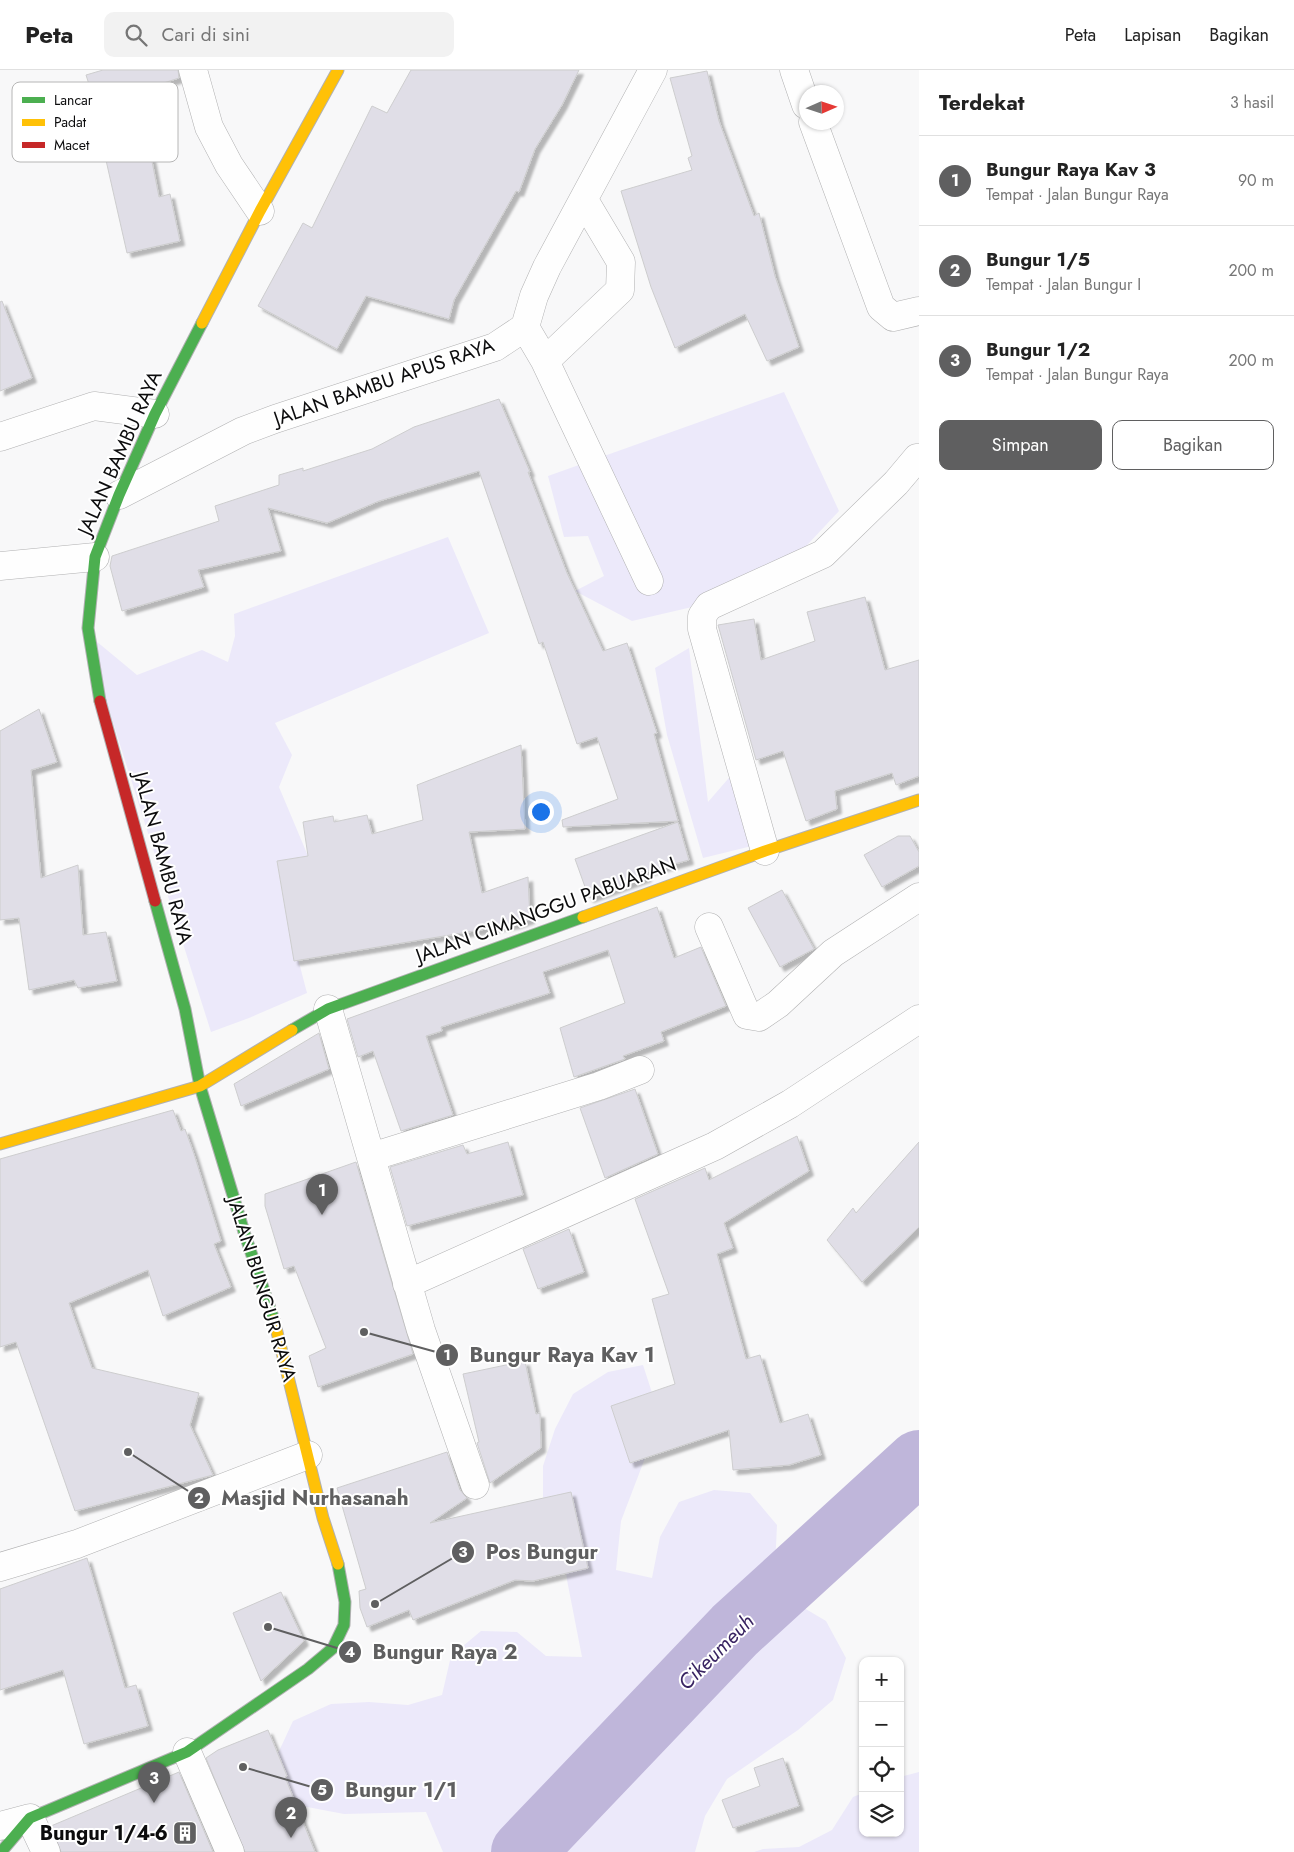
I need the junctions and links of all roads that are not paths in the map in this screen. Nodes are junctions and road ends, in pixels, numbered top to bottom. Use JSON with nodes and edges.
{"nodes":[{"id":1,"x":193,"y":70,"type":"edge"},
{"id":2,"x":338,"y":70,"type":"edge"},
{"id":3,"x":653,"y":70,"type":"edge"},
{"id":4,"x":794,"y":70,"type":"edge"},
{"id":5,"x":799,"y":85,"type":"edge"},
{"id":6,"x":816,"y":130,"type":"edge"},
{"id":7,"x":584,"y":200,"type":"junction"},
{"id":8,"x":260,"y":211,"type":"junction"},
{"id":9,"x":919,"y":311,"type":"edge"},
{"id":10,"x":524,"y":326,"type":"junction"},
{"id":11,"x":545,"y":361,"type":"junction"},
{"id":12,"x":155,"y":414,"type":"junction"},
{"id":13,"x":0,"y":437,"type":"edge"},
{"id":14,"x":917,"y":458,"type":"dead end"},
{"id":15,"x":118,"y":495,"type":"junction"},
{"id":16,"x":95,"y":557,"type":"junction"},
{"id":17,"x":0,"y":566,"type":"edge"},
{"id":18,"x":649,"y":581,"type":"dead end"},
{"id":19,"x":919,"y":800,"type":"edge"},
{"id":20,"x":765,"y":850,"type":"junction"},
{"id":21,"x":919,"y":897,"type":"edge"},
{"id":22,"x":709,"y":927,"type":"dead end"},
{"id":23,"x":328,"y":1009,"type":"junction"},
{"id":24,"x":919,"y":1019,"type":"edge"},
{"id":25,"x":640,"y":1070,"type":"dead end"},
{"id":26,"x":200,"y":1086,"type":"junction"},
{"id":27,"x":0,"y":1144,"type":"edge"},
{"id":28,"x":371,"y":1157,"type":"junction"},
{"id":29,"x":407,"y":1284,"type":"junction"},
{"id":30,"x":308,"y":1455,"type":"junction"},
{"id":31,"x":475,"y":1485,"type":"dead end"},
{"id":32,"x":0,"y":1567,"type":"edge"},
{"id":33,"x":187,"y":1752,"type":"junction"},
{"id":34,"x":30,"y":1818,"type":"junction"},
{"id":35,"x":0,"y":1826,"type":"edge"},
{"id":36,"x":1,"y":1852,"type":"edge"},
{"id":37,"x":46,"y":1852,"type":"edge"},
{"id":38,"x":230,"y":1852,"type":"edge"}],
"edges":[{"from":1,"to":8,"type":"street"},
{"from":2,"to":8,"type":"street","name":"JALAN BAMBU RAYA"},
{"from":3,"to":7,"type":"street"},
{"from":4,"to":5,"type":"street"},
{"from":6,"to":9,"type":"street"},
{"from":7,"to":10,"type":"street"},
{"from":7,"to":11,"type":"street"},
{"from":8,"to":12,"type":"street","name":"JALAN BAMBU RAYA"},
{"from":10,"to":11,"type":"street"},
{"from":10,"to":15,"type":"street","name":"JALAN BAMBU APUS RAYA"},
{"from":11,"to":18,"type":"street"},
{"from":12,"to":13,"type":"street"},
{"from":12,"to":15,"type":"street","name":"JALAN BAMBU RAYA"},
{"from":14,"to":20,"type":"street"},
{"from":15,"to":16,"type":"street","name":"JALAN BAMBU RAYA"},
{"from":16,"to":17,"type":"street"},
{"from":16,"to":26,"type":"street","name":"JALAN BAMBU RAYA"},
{"from":19,"to":20,"type":"street","name":"JALAN CIMANGGU PABUARAN"},
{"from":20,"to":23,"type":"street","name":"JALAN CIMANGGU PABUARAN"},
{"from":21,"to":22,"type":"street"},
{"from":23,"to":26,"type":"street","name":"JALAN CIMANGGU PABUARAN"},
{"from":23,"to":28,"type":"street"},
{"from":24,"to":29,"type":"street"},
{"from":25,"to":28,"type":"street"},
{"from":26,"to":27,"type":"street","name":"JALAN CIMANGGU PABUARAN"},
{"from":26,"to":30,"type":"street","name":"JALAN BUNGUR RAYA"},
{"from":28,"to":29,"type":"street"},
{"from":29,"to":31,"type":"street"},
{"from":30,"to":32,"type":"street"},
{"from":30,"to":33,"type":"street","name":"JALAN BUNGUR RAYA"},
{"from":33,"to":34,"type":"street","name":"JALAN BUNGUR RAYA"},
{"from":33,"to":38,"type":"street"},
{"from":34,"to":35,"type":"street","name":"JALAN BUNGUR RAYA"},
{"from":34,"to":36,"type":"street","name":"JALAN BUNGUR RAYA"},
{"from":34,"to":37,"type":"street"}]}
